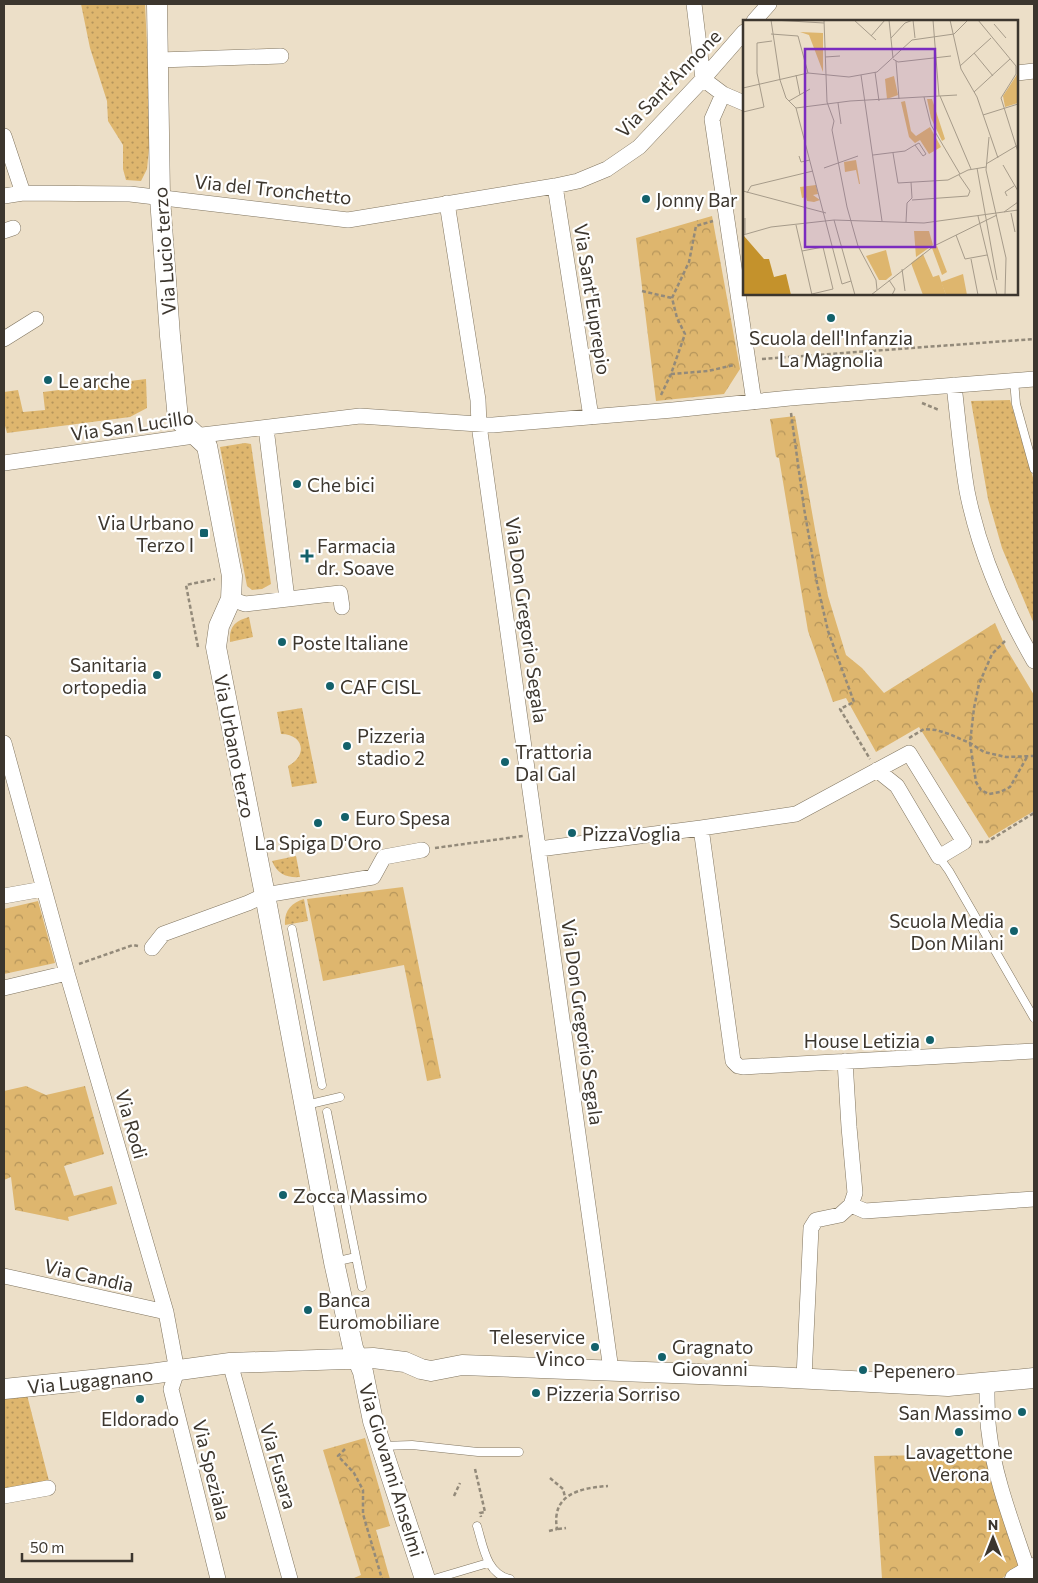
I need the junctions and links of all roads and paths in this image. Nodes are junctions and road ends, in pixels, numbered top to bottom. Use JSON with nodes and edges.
{"nodes":[{"id":1,"x":157,"y":4,"type":"edge"},
{"id":2,"x":694,"y":4,"type":"edge"},
{"id":3,"x":769,"y":4,"type":"edge"},
{"id":4,"x":755,"y":20,"type":"edge"},
{"id":5,"x":743,"y":33,"type":"edge"},
{"id":6,"x":281,"y":56,"type":"dead end"},
{"id":7,"x":159,"y":60,"type":"junction"},
{"id":8,"x":1034,"y":71,"type":"edge"},
{"id":9,"x":1018,"y":73,"type":"edge"},
{"id":10,"x":703,"y":79,"type":"junction"},
{"id":11,"x":723,"y":94,"type":"junction"},
{"id":12,"x":743,"y":103,"type":"edge"},
{"id":13,"x":4,"y":136,"type":"edge"},
{"id":14,"x":555,"y":186,"type":"junction"},
{"id":15,"x":23,"y":193,"type":"junction"},
{"id":16,"x":4,"y":196,"type":"edge"},
{"id":17,"x":160,"y":198,"type":"junction"},
{"id":18,"x":447,"y":203,"type":"junction"},
{"id":19,"x":713,"y":221,"type":"dead end"},
{"id":20,"x":642,"y":291,"type":"dead end"},
{"id":21,"x":672,"y":298,"type":"junction"},
{"id":22,"x":36,"y":319,"type":"dead end"},
{"id":23,"x":1034,"y":339,"type":"edge"},
{"id":24,"x":4,"y":340,"type":"edge"},
{"id":25,"x":748,"y":360,"type":"junction"},
{"id":26,"x":671,"y":374,"type":"junction"},
{"id":27,"x":1034,"y":379,"type":"edge"},
{"id":28,"x":1014,"y":380,"type":"junction"},
{"id":29,"x":954,"y":385,"type":"junction"},
{"id":30,"x":661,"y":395,"type":"dead end"},
{"id":31,"x":754,"y":402,"type":"junction"},
{"id":32,"x":792,"y":413,"type":"dead end"},
{"id":33,"x":591,"y":417,"type":"junction"},
{"id":34,"x":479,"y":425,"type":"junction"},
{"id":35,"x":266,"y":428,"type":"junction"},
{"id":36,"x":194,"y":436,"type":"junction"},
{"id":37,"x":4,"y":463,"type":"edge"},
{"id":38,"x":1034,"y":469,"type":"edge"},
{"id":39,"x":231,"y":599,"type":"junction"},
{"id":40,"x":287,"y":599,"type":"junction"},
{"id":41,"x":342,"y":607,"type":"dead end"},
{"id":42,"x":1005,"y":641,"type":"dead end"},
{"id":43,"x":1034,"y":661,"type":"edge"},
{"id":44,"x":906,"y":740,"type":"dead end"},
{"id":45,"x":4,"y":743,"type":"edge"},
{"id":46,"x":970,"y":743,"type":"junction"},
{"id":47,"x":1034,"y":756,"type":"edge"},
{"id":48,"x":1027,"y":757,"type":"junction"},
{"id":49,"x":875,"y":761,"type":"junction"},
{"id":50,"x":1034,"y":813,"type":"edge"},
{"id":51,"x":701,"y":828,"type":"junction"},
{"id":52,"x":527,"y":835,"type":"dead end"},
{"id":53,"x":964,"y":842,"type":"junction"},
{"id":54,"x":539,"y":849,"type":"junction"},
{"id":55,"x":422,"y":850,"type":"joint"},
{"id":56,"x":939,"y":857,"type":"junction"},
{"id":57,"x":43,"y":889,"type":"junction"},
{"id":58,"x":265,"y":895,"type":"junction"},
{"id":59,"x":4,"y":896,"type":"edge"},
{"id":60,"x":292,"y":930,"type":"dead end"},
{"id":61,"x":152,"y":948,"type":"joint"},
{"id":62,"x":286,"y":953,"type":"junction"},
{"id":63,"x":66,"y":973,"type":"junction"},
{"id":64,"x":4,"y":988,"type":"edge"},
{"id":65,"x":1034,"y":1018,"type":"edge"},
{"id":66,"x":1034,"y":1051,"type":"edge"},
{"id":67,"x":306,"y":1056,"type":"junction"},
{"id":68,"x":845,"y":1061,"type":"junction"},
{"id":69,"x":322,"y":1085,"type":"dead end"},
{"id":70,"x":340,"y":1098,"type":"dead end"},
{"id":71,"x":304,"y":1105,"type":"junction"},
{"id":72,"x":327,"y":1112,"type":"dead end"},
{"id":73,"x":322,"y":1143,"type":"junction"},
{"id":74,"x":1034,"y":1199,"type":"edge"},
{"id":75,"x":851,"y":1205,"type":"junction"},
{"id":76,"x":356,"y":1257,"type":"junction"},
{"id":77,"x":334,"y":1262,"type":"junction"},
{"id":78,"x":4,"y":1276,"type":"edge"},
{"id":79,"x":362,"y":1287,"type":"dead end"},
{"id":80,"x":166,"y":1312,"type":"junction"},
{"id":81,"x":358,"y":1360,"type":"junction"},
{"id":82,"x":230,"y":1363,"type":"junction"},
{"id":83,"x":611,"y":1370,"type":"junction"},
{"id":84,"x":177,"y":1371,"type":"junction"},
{"id":85,"x":804,"y":1378,"type":"junction"},
{"id":86,"x":1034,"y":1378,"type":"edge"},
{"id":87,"x":989,"y":1383,"type":"junction"},
{"id":88,"x":4,"y":1389,"type":"edge"},
{"id":89,"x":382,"y":1446,"type":"junction"},
{"id":90,"x":345,"y":1449,"type":"dead end"},
{"id":91,"x":519,"y":1452,"type":"dead end"},
{"id":92,"x":474,"y":1469,"type":"dead end"},
{"id":93,"x":550,"y":1478,"type":"dead end"},
{"id":94,"x":460,"y":1483,"type":"dead end"},
{"id":95,"x":608,"y":1486,"type":"dead end"},
{"id":96,"x":48,"y":1488,"type":"dead end"},
{"id":97,"x":4,"y":1496,"type":"edge"},
{"id":98,"x":454,"y":1496,"type":"dead end"},
{"id":99,"x":565,"y":1497,"type":"junction"},
{"id":100,"x":477,"y":1526,"type":"joint"},
{"id":101,"x":566,"y":1528,"type":"dead end"},
{"id":102,"x":557,"y":1529,"type":"junction"},
{"id":103,"x":549,"y":1530,"type":"dead end"},
{"id":104,"x":488,"y":1563,"type":"junction"},
{"id":105,"x":1026,"y":1573,"type":"edge"},
{"id":106,"x":218,"y":1579,"type":"edge"},
{"id":107,"x":290,"y":1579,"type":"edge"},
{"id":108,"x":382,"y":1579,"type":"edge"},
{"id":109,"x":425,"y":1579,"type":"edge"},
{"id":110,"x":434,"y":1579,"type":"edge"},
{"id":111,"x":506,"y":1579,"type":"edge"}],
"edges":[{"from":1,"to":7,"type":"street","name":"Via Lucio terzo"},
{"from":2,"to":10,"type":"street"},
{"from":3,"to":4,"type":"street"},
{"from":5,"to":10,"type":"street","name":"Via Sant'Annone"},
{"from":6,"to":7,"type":"street"},
{"from":7,"to":17,"type":"street","name":"Via Lucio terzo"},
{"from":8,"to":9,"type":"street"},
{"from":10,"to":11,"type":"street"},
{"from":10,"to":14,"type":"street","name":"Via Sant'Annone"},
{"from":11,"to":12,"type":"street"},
{"from":11,"to":25,"type":"street"},
{"from":13,"to":15,"type":"street"},
{"from":14,"to":18,"type":"street","name":"Via Sant'Annone"},
{"from":14,"to":33,"type":"street","name":"Via Sant'Euprepio"},
{"from":15,"to":16,"type":"street","name":"Via del Tronchetto"},
{"from":15,"to":17,"type":"street","name":"Via del Tronchetto"},
{"from":17,"to":18,"type":"street","name":"Via del Tronchetto"},
{"from":17,"to":36,"type":"street","name":"Via Lucio terzo"},
{"from":18,"to":34,"type":"street","name":"Via Don Gregorio Segala"},
{"from":19,"to":21,"type":"path"},
{"from":20,"to":21,"type":"path"},
{"from":21,"to":26,"type":"path"},
{"from":22,"to":24,"type":"street"},
{"from":23,"to":25,"type":"path"},
{"from":25,"to":26,"type":"path"},
{"from":25,"to":31,"type":"street"},
{"from":26,"to":30,"type":"path"},
{"from":27,"to":28,"type":"street"},
{"from":28,"to":29,"type":"street"},
{"from":28,"to":38,"type":"lane"},
{"from":29,"to":31,"type":"street"},
{"from":29,"to":43,"type":"street"},
{"from":31,"to":33,"type":"street"},
{"from":32,"to":49,"type":"path"},
{"from":33,"to":34,"type":"street"},
{"from":34,"to":35,"type":"street","name":"Via San Lucillo"},
{"from":34,"to":54,"type":"street","name":"Via Don Gregorio Segala"},
{"from":35,"to":36,"type":"street","name":"Via San Lucillo"},
{"from":35,"to":40,"type":"street"},
{"from":36,"to":37,"type":"street","name":"Via San Lucillo"},
{"from":36,"to":39,"type":"street","name":"Via Urbano terzo"},
{"from":39,"to":40,"type":"street"},
{"from":39,"to":58,"type":"street","name":"Via Urbano terzo"},
{"from":40,"to":41,"type":"street"},
{"from":42,"to":46,"type":"path"},
{"from":44,"to":46,"type":"path"},
{"from":45,"to":57,"type":"street","name":"Via Rodi"},
{"from":46,"to":48,"type":"path"},
{"from":46,"to":48,"type":"path"},
{"from":47,"to":48,"type":"path"},
{"from":49,"to":51,"type":"street"},
{"from":49,"to":53,"type":"street"},
{"from":49,"to":56,"type":"street"},
{"from":50,"to":53,"type":"path"},
{"from":51,"to":54,"type":"street"},
{"from":51,"to":68,"type":"street"},
{"from":52,"to":55,"type":"path"},
{"from":53,"to":56,"type":"street"},
{"from":54,"to":83,"type":"street","name":"Via Don Gregorio Segala"},
{"from":55,"to":58,"type":"street"},
{"from":56,"to":65,"type":"lane"},
{"from":57,"to":59,"type":"street"},
{"from":57,"to":63,"type":"street","name":"Via Rodi"},
{"from":58,"to":61,"type":"street"},
{"from":58,"to":62,"type":"street","name":"Via Urbano terzo"},
{"from":60,"to":62,"type":"lane","name":"Via Urbano terzo"},
{"from":61,"to":63,"type":"path"},
{"from":62,"to":67,"type":"street","name":"Via Urbano terzo"},
{"from":63,"to":64,"type":"street"},
{"from":63,"to":80,"type":"street","name":"Via Rodi"},
{"from":66,"to":68,"type":"street"},
{"from":67,"to":69,"type":"lane","name":"Via Urbano terzo"},
{"from":67,"to":71,"type":"street","name":"Via Urbano terzo"},
{"from":68,"to":75,"type":"street"},
{"from":70,"to":71,"type":"lane"},
{"from":71,"to":73,"type":"street","name":"Via Urbano terzo"},
{"from":72,"to":73,"type":"lane","name":"Via Urbano terzo"},
{"from":73,"to":76,"type":"lane","name":"Via Urbano terzo"},
{"from":73,"to":77,"type":"street","name":"Via Urbano terzo"},
{"from":74,"to":75,"type":"street"},
{"from":75,"to":85,"type":"street"},
{"from":76,"to":77,"type":"lane"},
{"from":76,"to":79,"type":"lane","name":"Via Urbano terzo"},
{"from":77,"to":81,"type":"street","name":"Via Urbano terzo"},
{"from":78,"to":80,"type":"street","name":"Via Candia"},
{"from":80,"to":84,"type":"street","name":"Via Rodi"},
{"from":81,"to":82,"type":"street","name":"Via Lugagnano"},
{"from":81,"to":83,"type":"street","name":"Via Lugagnano"},
{"from":81,"to":89,"type":"street","name":"Via Giovanni Anselmi"},
{"from":82,"to":84,"type":"street","name":"Via Lugagnano"},
{"from":82,"to":107,"type":"street","name":"Via Fusara"},
{"from":83,"to":85,"type":"street","name":"Via Lugagnano"},
{"from":84,"to":88,"type":"street","name":"Via Lugagnano"},
{"from":84,"to":106,"type":"street","name":"Via Speziala"},
{"from":85,"to":87,"type":"street","name":"Via Lugagnano"},
{"from":86,"to":87,"type":"street","name":"Via Lugagnano"},
{"from":87,"to":105,"type":"street"},
{"from":89,"to":91,"type":"lane"},
{"from":89,"to":109,"type":"street","name":"Via Giovanni Anselmi"},
{"from":90,"to":108,"type":"path"},
{"from":92,"to":100,"type":"path"},
{"from":93,"to":99,"type":"path"},
{"from":94,"to":98,"type":"path"},
{"from":95,"to":99,"type":"path"},
{"from":96,"to":97,"type":"street"},
{"from":99,"to":102,"type":"path"},
{"from":100,"to":104,"type":"lane"},
{"from":101,"to":102,"type":"path"},
{"from":102,"to":103,"type":"path"},
{"from":104,"to":110,"type":"lane"},
{"from":104,"to":111,"type":"lane"}]}
